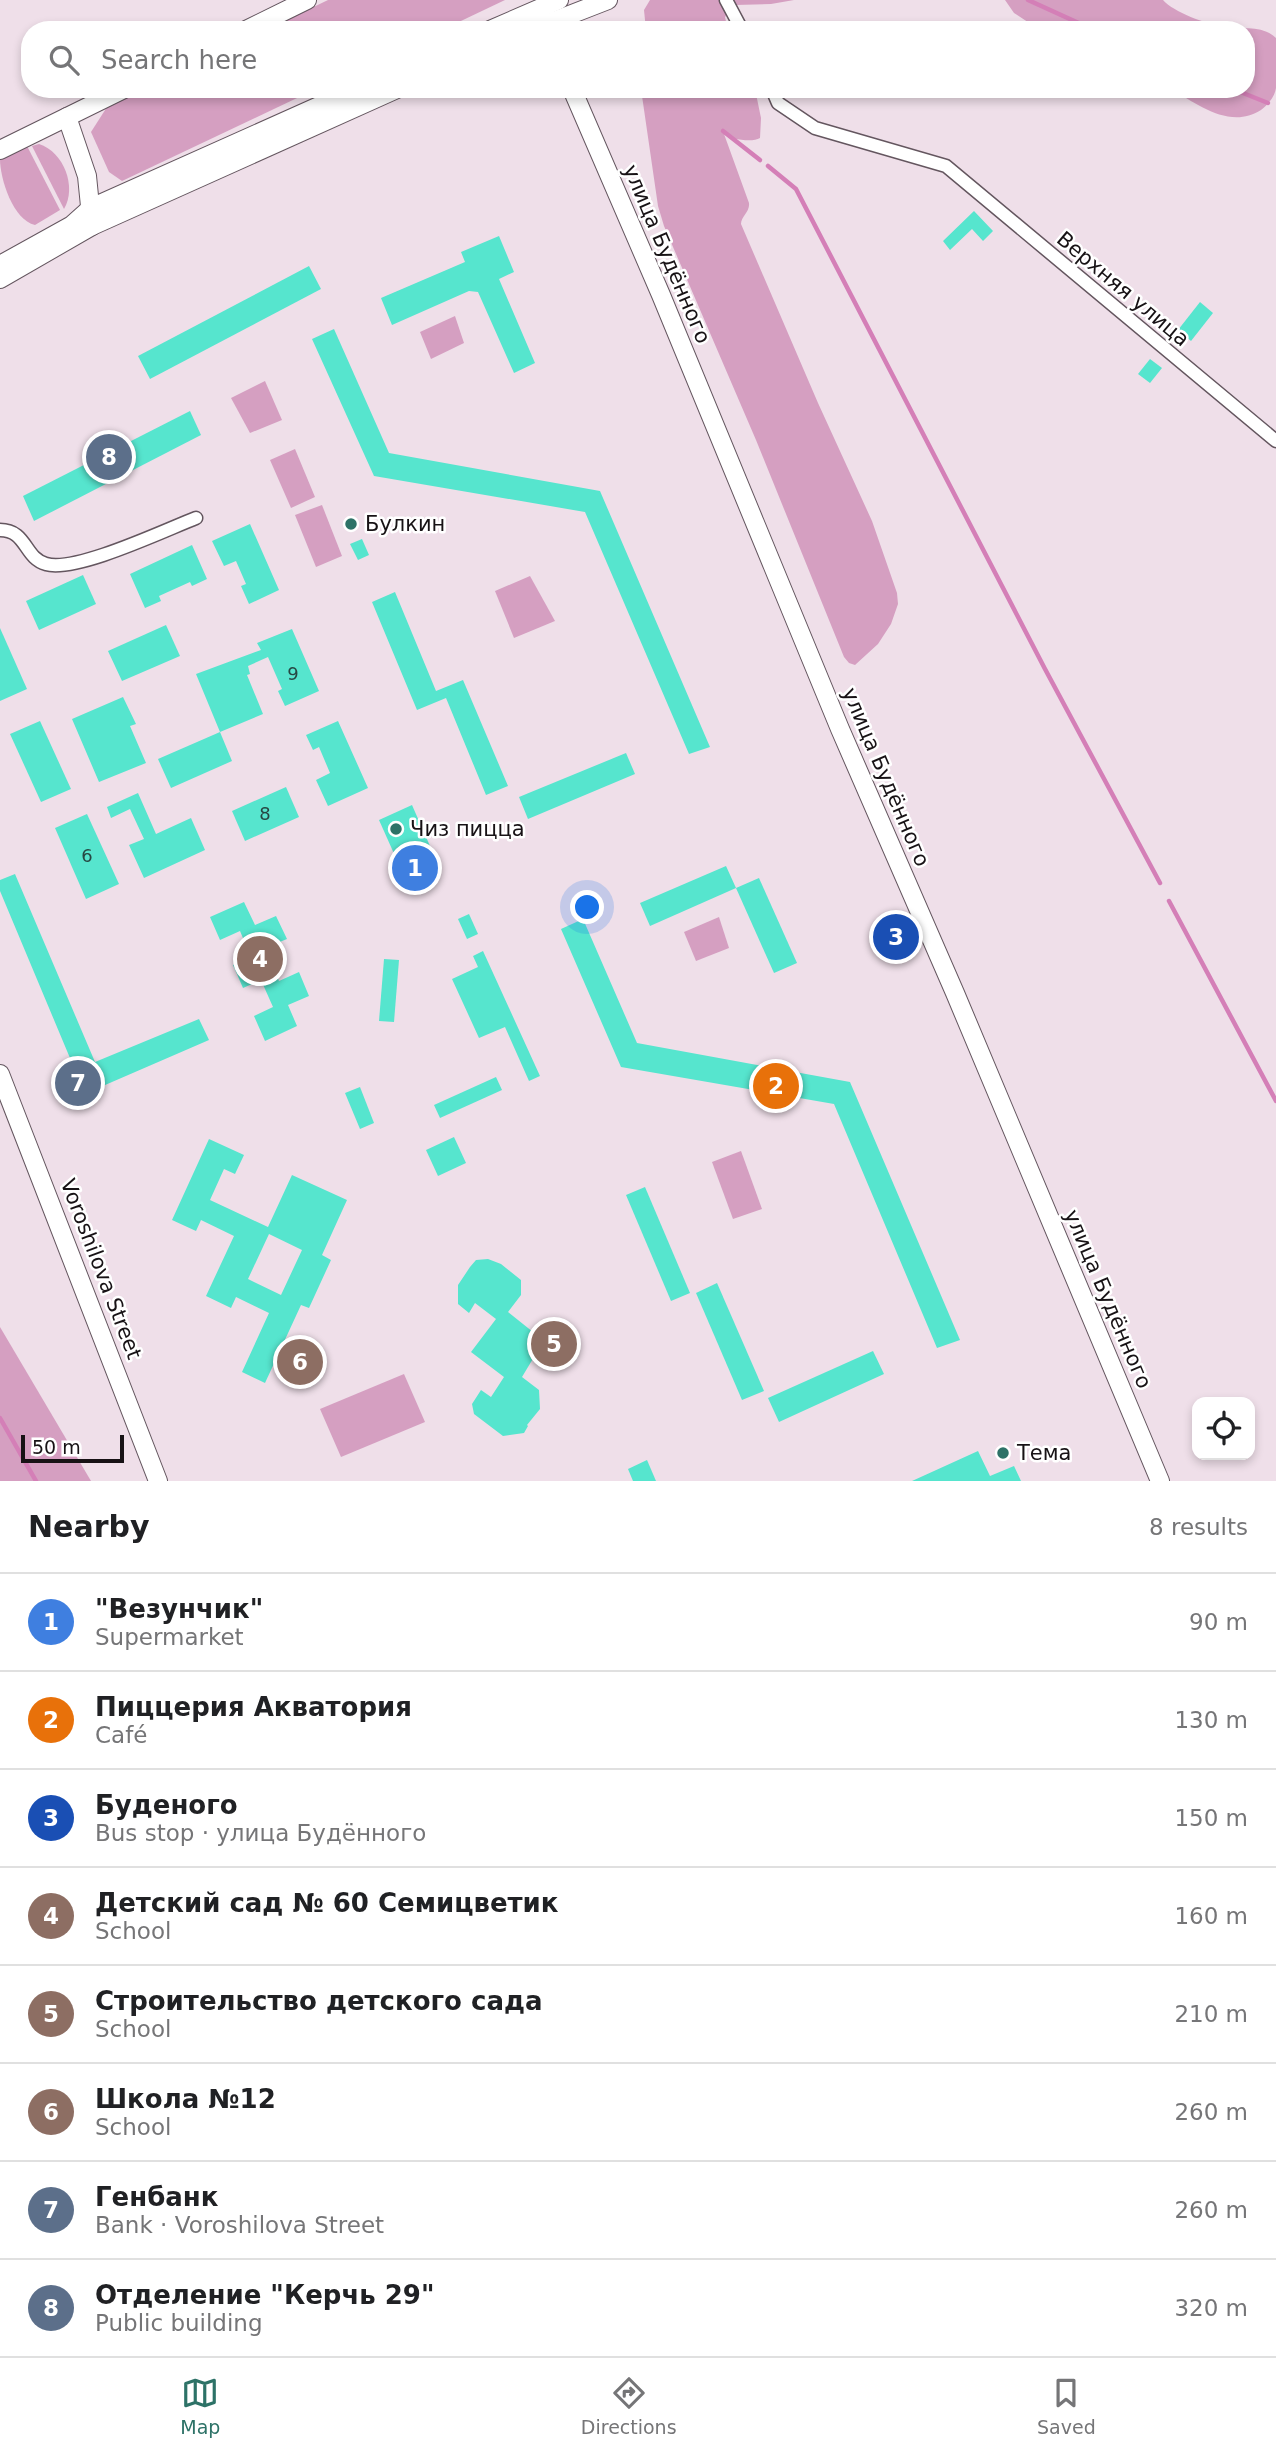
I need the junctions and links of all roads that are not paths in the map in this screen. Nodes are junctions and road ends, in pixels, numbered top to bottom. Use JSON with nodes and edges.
{"nodes":[{"id":1,"x":307,"y":0,"type":"edge"},
{"id":2,"x":559,"y":0,"type":"edge"},
{"id":3,"x":608,"y":0,"type":"edge"},
{"id":4,"x":726,"y":0,"type":"edge"},
{"id":5,"x":538,"y":18,"type":"edge"},
{"id":6,"x":264,"y":21,"type":"edge"},
{"id":7,"x":737,"y":21,"type":"edge"},
{"id":8,"x":106,"y":98,"type":"edge"},
{"id":9,"x":338,"y":98,"type":"edge"},
{"id":10,"x":376,"y":98,"type":"edge"},
{"id":11,"x":576,"y":98,"type":"edge"},
{"id":12,"x":776,"y":98,"type":"edge"},
{"id":13,"x":67,"y":117,"type":"junction"},
{"id":14,"x":0,"y":150,"type":"edge"},
{"id":15,"x":92,"y":217,"type":"junction"},
{"id":16,"x":0,"y":265,"type":"edge"},
{"id":17,"x":0,"y":279,"type":"edge"},
{"id":18,"x":1276,"y":441,"type":"edge"},
{"id":19,"x":196,"y":518,"type":"dead end"},
{"id":20,"x":0,"y":530,"type":"edge"},
{"id":21,"x":0,"y":1074,"type":"edge"},
{"id":22,"x":158,"y":1481,"type":"edge"},
{"id":23,"x":1160,"y":1481,"type":"edge"}],
"edges":[{"from":1,"to":6,"type":"main road"},
{"from":2,"to":5,"type":"main road"},
{"from":3,"to":5,"type":"main road"},
{"from":4,"to":7,"type":"street"},
{"from":8,"to":13,"type":"main road"},
{"from":9,"to":15,"type":"main road"},
{"from":10,"to":15,"type":"main road"},
{"from":11,"to":23,"type":"main road","name":"улица Будённого"},
{"from":12,"to":18,"type":"street","name":"Верхняя улица"},
{"from":13,"to":14,"type":"main road"},
{"from":13,"to":15,"type":"main road"},
{"from":15,"to":16,"type":"main road"},
{"from":15,"to":17,"type":"main road"},
{"from":19,"to":20,"type":"street"},
{"from":21,"to":22,"type":"main road","name":"Voroshilova Street"}]}
